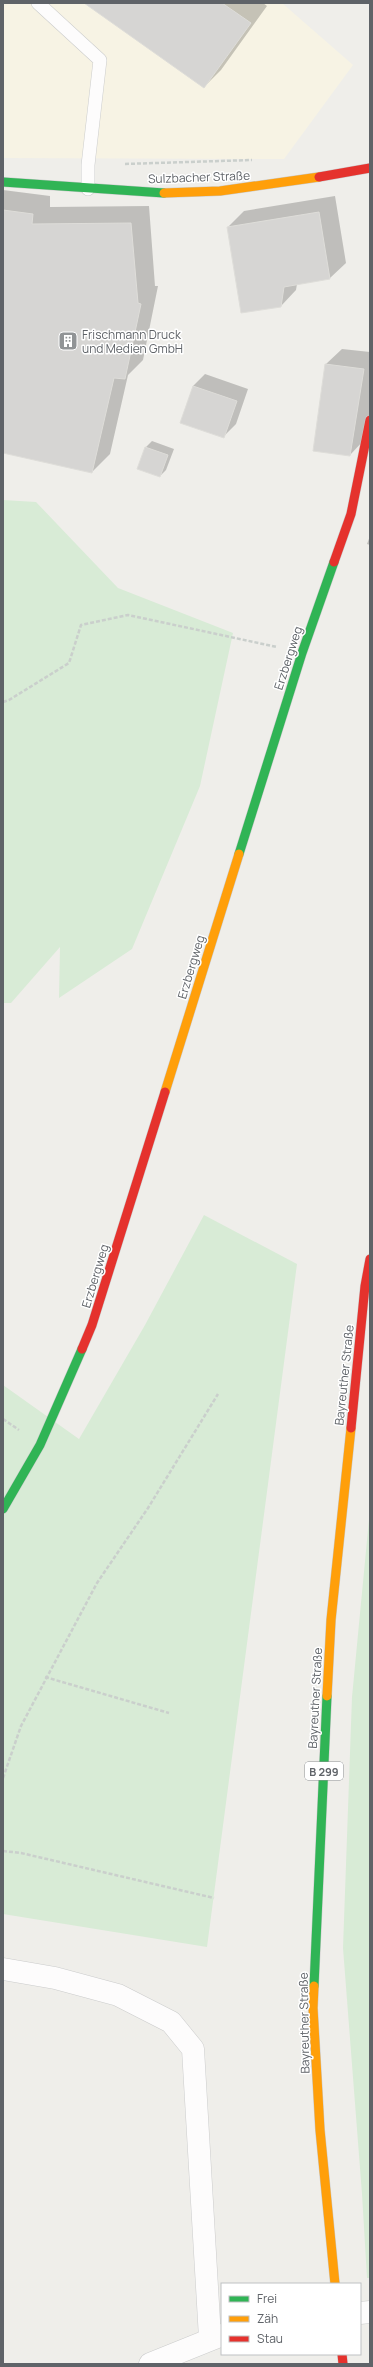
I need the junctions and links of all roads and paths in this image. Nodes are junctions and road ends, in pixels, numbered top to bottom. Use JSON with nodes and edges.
{"nodes":[{"id":1,"x":38,"y":3,"type":"edge"},
{"id":2,"x":260,"y":160,"type":"dead end"},
{"id":3,"x":88,"y":165,"type":"junction"},
{"id":4,"x":370,"y":168,"type":"edge"},
{"id":5,"x":3,"y":182,"type":"edge"},
{"id":6,"x":88,"y":189,"type":"junction"},
{"id":7,"x":370,"y":420,"type":"edge"},
{"id":8,"x":302,"y":653,"type":"junction"},
{"id":9,"x":3,"y":702,"type":"edge"},
{"id":10,"x":370,"y":1259,"type":"edge"},
{"id":11,"x":218,"y":1394,"type":"dead end"},
{"id":12,"x":3,"y":1509,"type":"edge"},
{"id":13,"x":45,"y":1677,"type":"junction"},
{"id":14,"x":169,"y":1713,"type":"dead end"},
{"id":15,"x":3,"y":1778,"type":"edge"},
{"id":16,"x":3,"y":1851,"type":"edge"},
{"id":17,"x":214,"y":1898,"type":"dead end"},
{"id":18,"x":3,"y":1970,"type":"edge"},
{"id":19,"x":335,"y":2283,"type":"edge"},
{"id":20,"x":216,"y":2337,"type":"edge"},
{"id":21,"x":150,"y":2364,"type":"edge"}],
"edges":[{"from":1,"to":3,"type":"lane"},
{"from":2,"to":3,"type":"path"},
{"from":3,"to":6,"type":"lane"},
{"from":4,"to":6,"type":"main road","name":"Sulzbacher Straße"},
{"from":5,"to":6,"type":"main road","name":"Sulzbacher Straße"},
{"from":7,"to":8,"type":"main road","name":"Erzbergweg"},
{"from":8,"to":9,"type":"path"},
{"from":8,"to":12,"type":"main road","name":"Erzbergweg"},
{"from":10,"to":19,"type":"main road","name":"Bayreuther Straße","number":"B 299"},
{"from":11,"to":13,"type":"path"},
{"from":13,"to":14,"type":"path"},
{"from":13,"to":15,"type":"path"},
{"from":16,"to":17,"type":"path"},
{"from":18,"to":20,"type":"street"},
{"from":20,"to":21,"type":"street"}]}
